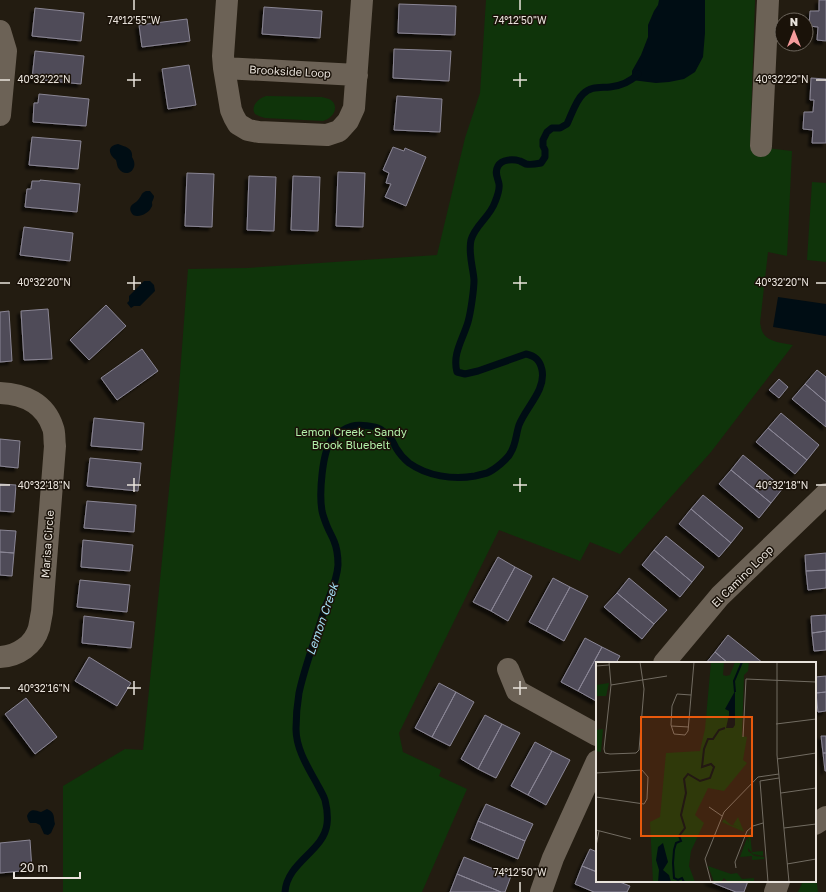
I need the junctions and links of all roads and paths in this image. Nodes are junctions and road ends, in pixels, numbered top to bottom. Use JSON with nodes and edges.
{"nodes":[{"id":1,"x":226,"y":0,"type":"edge"},
{"id":2,"x":362,"y":0,"type":"edge"},
{"id":3,"x":768,"y":0,"type":"edge"},
{"id":4,"x":0,"y":30,"type":"edge"},
{"id":5,"x":224,"y":68,"type":"junction"},
{"id":6,"x":357,"y":75,"type":"junction"},
{"id":7,"x":0,"y":115,"type":"edge"},
{"id":8,"x":761,"y":146,"type":"dead end"},
{"id":9,"x":0,"y":393,"type":"edge"},
{"id":10,"x":821,"y":502,"type":"edge"},
{"id":11,"x":0,"y":657,"type":"edge"},
{"id":12,"x":665,"y":662,"type":"edge"},
{"id":13,"x":508,"y":669,"type":"dead end"},
{"id":14,"x":596,"y":734,"type":"edge"},
{"id":15,"x":596,"y":763,"type":"edge"},
{"id":16,"x":826,"y":817,"type":"edge"},
{"id":17,"x":816,"y":823,"type":"edge"},
{"id":18,"x":779,"y":882,"type":"edge"},
{"id":19,"x":541,"y":892,"type":"edge"},
{"id":20,"x":775,"y":892,"type":"edge"}],
"edges":[{"from":1,"to":5,"type":"street"},
{"from":2,"to":6,"type":"street"},
{"from":3,"to":8,"type":"street"},
{"from":4,"to":7,"type":"street"},
{"from":5,"to":6,"type":"street","name":"Brookside Loop"},
{"from":5,"to":6,"type":"street"},
{"from":9,"to":11,"type":"street","name":"Marisa Circle"},
{"from":10,"to":12,"type":"street","name":"El Camino Loop"},
{"from":13,"to":14,"type":"street"},
{"from":15,"to":19,"type":"street"},
{"from":16,"to":17,"type":"street"},
{"from":18,"to":20,"type":"street"}]}
